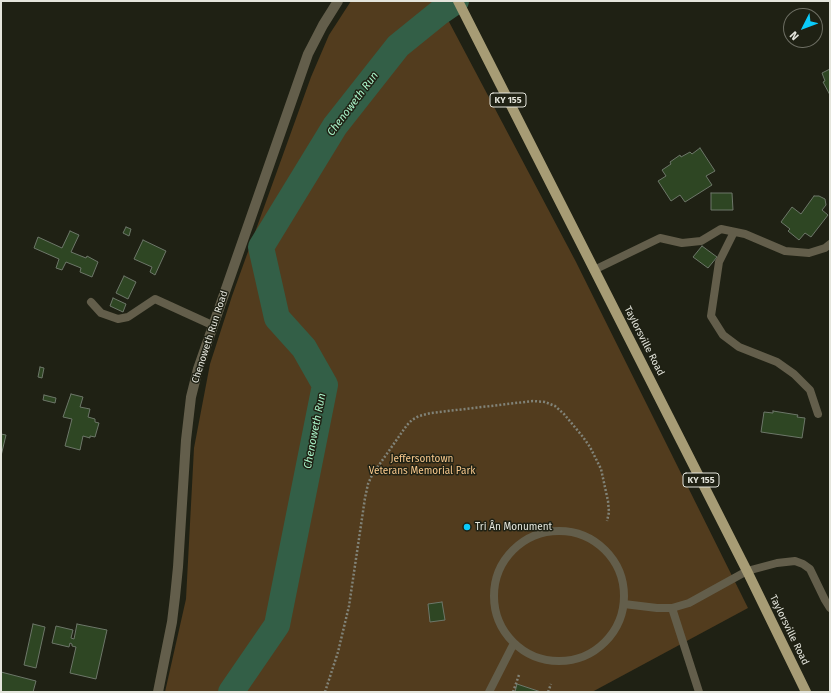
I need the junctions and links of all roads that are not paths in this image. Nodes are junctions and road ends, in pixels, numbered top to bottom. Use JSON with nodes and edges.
{"nodes":[{"id":1,"x":338,"y":1,"type":"edge"},
{"id":2,"x":458,"y":1,"type":"edge"},
{"id":3,"x":734,"y":232,"type":"junction"},
{"id":4,"x":830,"y":244,"type":"edge"},
{"id":5,"x":594,"y":270,"type":"junction"},
{"id":6,"x":91,"y":302,"type":"dead end"},
{"id":7,"x":212,"y":325,"type":"junction"},
{"id":8,"x":818,"y":414,"type":"dead end"},
{"id":9,"x":747,"y":571,"type":"junction"},
{"id":10,"x":624,"y":604,"type":"junction"},
{"id":11,"x":672,"y":608,"type":"junction"},
{"id":12,"x":830,"y":608,"type":"edge"},
{"id":13,"x":514,"y":643,"type":"junction"},
{"id":14,"x":158,"y":692,"type":"edge"},
{"id":15,"x":489,"y":692,"type":"edge"},
{"id":16,"x":699,"y":692,"type":"edge"},
{"id":17,"x":806,"y":692,"type":"edge"}],
"edges":[{"from":1,"to":7,"type":"street","name":"Chenoweth Run Road"},
{"from":2,"to":5,"type":"main road","name":"Taylorsville Road","number":"KY 155"},
{"from":3,"to":4,"type":"lane"},
{"from":3,"to":5,"type":"lane"},
{"from":3,"to":8,"type":"lane"},
{"from":5,"to":9,"type":"main road","name":"Taylorsville Road","number":"KY 155"},
{"from":6,"to":7,"type":"lane"},
{"from":7,"to":14,"type":"street","name":"Chenoweth Run Road"},
{"from":9,"to":11,"type":"lane"},
{"from":9,"to":12,"type":"lane"},
{"from":9,"to":17,"type":"main road","name":"Taylorsville Road","number":"KY 155"},
{"from":10,"to":11,"type":"lane"},
{"from":10,"to":13,"type":"lane"},
{"from":10,"to":13,"type":"lane"},
{"from":11,"to":16,"type":"lane"},
{"from":13,"to":15,"type":"lane"}]}
